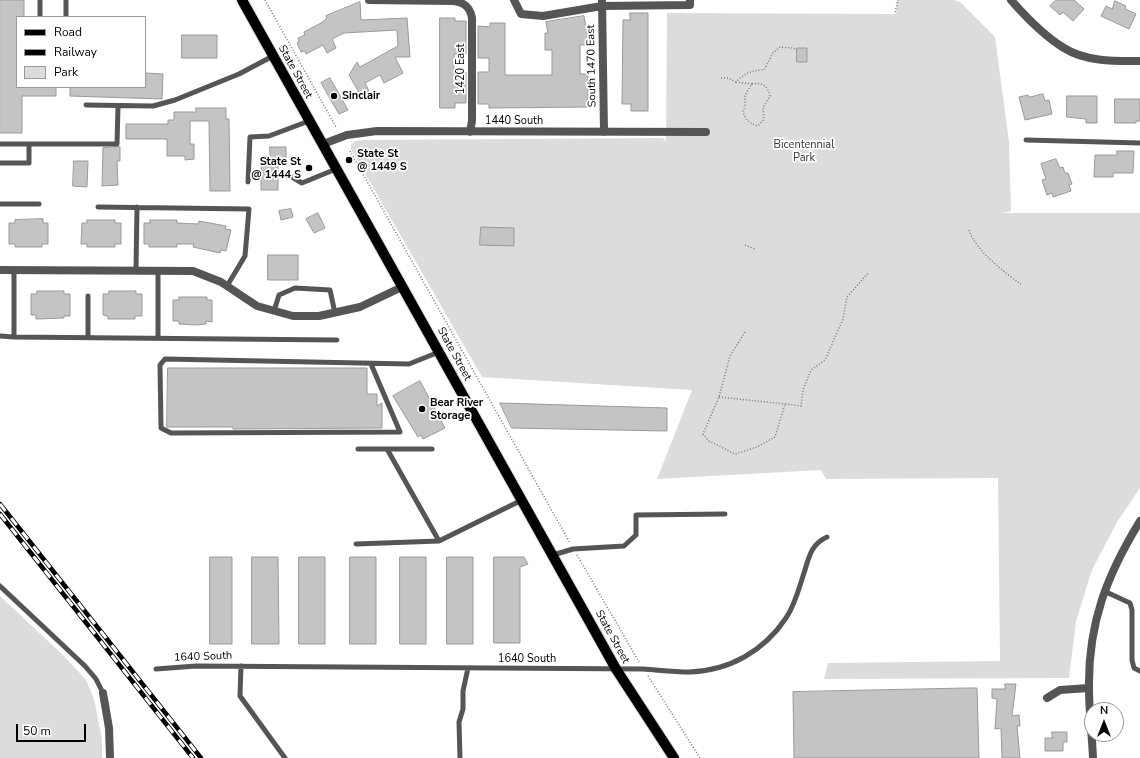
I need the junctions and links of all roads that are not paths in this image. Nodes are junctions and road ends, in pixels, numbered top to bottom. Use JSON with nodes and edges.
{"nodes":[{"id":1,"x":40,"y":0,"type":"edge"},
{"id":2,"x":66,"y":0,"type":"edge"},
{"id":3,"x":242,"y":0,"type":"edge"},
{"id":4,"x":369,"y":0,"type":"edge"},
{"id":5,"x":433,"y":0,"type":"edge"},
{"id":6,"x":514,"y":0,"type":"edge"},
{"id":7,"x":1011,"y":0,"type":"edge"},
{"id":8,"x":602,"y":3,"type":"edge"},
{"id":9,"x":690,"y":3,"type":"edge"},
{"id":10,"x":40,"y":16,"type":"edge"},
{"id":11,"x":66,"y":16,"type":"edge"},
{"id":12,"x":273,"y":56,"type":"junction"},
{"id":13,"x":1140,"y":61,"type":"edge"},
{"id":14,"x":86,"y":105,"type":"dead end"},
{"id":15,"x":118,"y":106,"type":"junction"},
{"id":16,"x":309,"y":121,"type":"junction"},
{"id":17,"x":470,"y":132,"type":"junction"},
{"id":18,"x":604,"y":132,"type":"junction"},
{"id":19,"x":706,"y":132,"type":"dead end"},
{"id":20,"x":1026,"y":140,"type":"dead end"},
{"id":21,"x":1140,"y":143,"type":"edge"},
{"id":22,"x":0,"y":144,"type":"edge"},
{"id":23,"x":29,"y":144,"type":"junction"},
{"id":24,"x":323,"y":144,"type":"junction"},
{"id":25,"x":0,"y":163,"type":"edge"},
{"id":26,"x":336,"y":169,"type":"junction"},
{"id":27,"x":292,"y":177,"type":"dead end"},
{"id":28,"x":248,"y":182,"type":"dead end"},
{"id":29,"x":0,"y":204,"type":"edge"},
{"id":30,"x":39,"y":204,"type":"dead end"},
{"id":31,"x":98,"y":207,"type":"dead end"},
{"id":32,"x":137,"y":207,"type":"junction"},
{"id":33,"x":0,"y":270,"type":"edge"},
{"id":34,"x":14,"y":270,"type":"junction"},
{"id":35,"x":136,"y":270,"type":"junction"},
{"id":36,"x":158,"y":270,"type":"junction"},
{"id":37,"x":227,"y":286,"type":"junction"},
{"id":38,"x":402,"y":287,"type":"junction"},
{"id":39,"x":88,"y":296,"type":"dead end"},
{"id":40,"x":274,"y":311,"type":"junction"},
{"id":41,"x":335,"y":313,"type":"junction"},
{"id":42,"x":0,"y":336,"type":"edge"},
{"id":43,"x":14,"y":337,"type":"junction"},
{"id":44,"x":88,"y":337,"type":"junction"},
{"id":45,"x":158,"y":338,"type":"junction"},
{"id":46,"x":337,"y":340,"type":"dead end"},
{"id":47,"x":439,"y":352,"type":"junction"},
{"id":48,"x":371,"y":364,"type":"junction"},
{"id":49,"x":358,"y":449,"type":"dead end"},
{"id":50,"x":387,"y":449,"type":"junction"},
{"id":51,"x":432,"y":449,"type":"dead end"},
{"id":52,"x":522,"y":500,"type":"junction"},
{"id":53,"x":725,"y":514,"type":"dead end"},
{"id":54,"x":1140,"y":521,"type":"edge"},
{"id":55,"x":827,"y":537,"type":"dead end"},
{"id":56,"x":439,"y":541,"type":"junction"},
{"id":57,"x":356,"y":544,"type":"dead end"},
{"id":58,"x":553,"y":556,"type":"junction"},
{"id":59,"x":0,"y":586,"type":"edge"},
{"id":60,"x":1104,"y":591,"type":"junction"},
{"id":61,"x":241,"y":666,"type":"junction"},
{"id":62,"x":468,"y":668,"type":"junction"},
{"id":63,"x":156,"y":669,"type":"dead end"},
{"id":64,"x":616,"y":669,"type":"junction"},
{"id":65,"x":1140,"y":671,"type":"edge"},
{"id":66,"x":1089,"y":688,"type":"junction"},
{"id":67,"x":103,"y":693,"type":"joint"},
{"id":68,"x":1047,"y":698,"type":"dead end"},
{"id":69,"x":110,"y":758,"type":"edge"},
{"id":70,"x":285,"y":758,"type":"edge"},
{"id":71,"x":460,"y":758,"type":"edge"},
{"id":72,"x":674,"y":758,"type":"edge"},
{"id":73,"x":1093,"y":758,"type":"edge"}],
"edges":[{"from":1,"to":10,"type":"lane"},
{"from":2,"to":11,"type":"lane"},
{"from":3,"to":12,"type":"main road","name":"State Street"},
{"from":4,"to":5,"type":"street"},
{"from":5,"to":17,"type":"street","name":"1420 East"},
{"from":6,"to":8,"type":"street"},
{"from":7,"to":13,"type":"street"},
{"from":8,"to":9,"type":"street"},
{"from":8,"to":18,"type":"street","name":"South 1470 East"},
{"from":12,"to":15,"type":"lane"},
{"from":12,"to":16,"type":"main road","name":"State Street"},
{"from":14,"to":15,"type":"lane"},
{"from":15,"to":23,"type":"lane"},
{"from":16,"to":24,"type":"main road","name":"State Street"},
{"from":16,"to":28,"type":"lane"},
{"from":17,"to":18,"type":"street","name":"1440 South"},
{"from":17,"to":24,"type":"street","name":"1440 South"},
{"from":18,"to":19,"type":"street","name":"1440 South"},
{"from":20,"to":21,"type":"lane"},
{"from":22,"to":23,"type":"lane"},
{"from":23,"to":25,"type":"lane"},
{"from":24,"to":26,"type":"main road","name":"State Street"},
{"from":26,"to":27,"type":"lane"},
{"from":26,"to":38,"type":"main road","name":"State Street"},
{"from":29,"to":30,"type":"lane"},
{"from":31,"to":32,"type":"lane"},
{"from":32,"to":35,"type":"lane"},
{"from":32,"to":37,"type":"lane"},
{"from":33,"to":34,"type":"street"},
{"from":34,"to":35,"type":"street"},
{"from":34,"to":43,"type":"lane"},
{"from":35,"to":36,"type":"street"},
{"from":36,"to":37,"type":"street"},
{"from":36,"to":45,"type":"lane"},
{"from":37,"to":40,"type":"street"},
{"from":38,"to":41,"type":"street"},
{"from":38,"to":47,"type":"main road","name":"State Street"},
{"from":39,"to":44,"type":"lane"},
{"from":40,"to":41,"type":"street"},
{"from":40,"to":41,"type":"lane"},
{"from":42,"to":43,"type":"lane"},
{"from":43,"to":44,"type":"lane"},
{"from":44,"to":45,"type":"lane"},
{"from":45,"to":46,"type":"lane"},
{"from":47,"to":48,"type":"lane"},
{"from":47,"to":52,"type":"main road","name":"State Street"},
{"from":48,"to":48,"type":"lane"},
{"from":49,"to":50,"type":"lane"},
{"from":50,"to":51,"type":"lane"},
{"from":50,"to":56,"type":"lane"},
{"from":52,"to":56,"type":"lane"},
{"from":52,"to":58,"type":"main road","name":"State Street"},
{"from":53,"to":58,"type":"lane"},
{"from":54,"to":60,"type":"street"},
{"from":55,"to":64,"type":"lane","name":"1640 South"},
{"from":56,"to":57,"type":"lane"},
{"from":58,"to":64,"type":"main road","name":"State Street"},
{"from":59,"to":67,"type":"lane"},
{"from":60,"to":65,"type":"lane"},
{"from":60,"to":66,"type":"street"},
{"from":61,"to":62,"type":"lane","name":"1640 South"},
{"from":61,"to":63,"type":"lane","name":"1640 South"},
{"from":61,"to":70,"type":"lane"},
{"from":62,"to":64,"type":"lane","name":"1640 South"},
{"from":62,"to":71,"type":"lane"},
{"from":64,"to":72,"type":"main road","name":"State Street"},
{"from":66,"to":68,"type":"street"},
{"from":66,"to":73,"type":"street"},
{"from":67,"to":69,"type":"street"}]}
